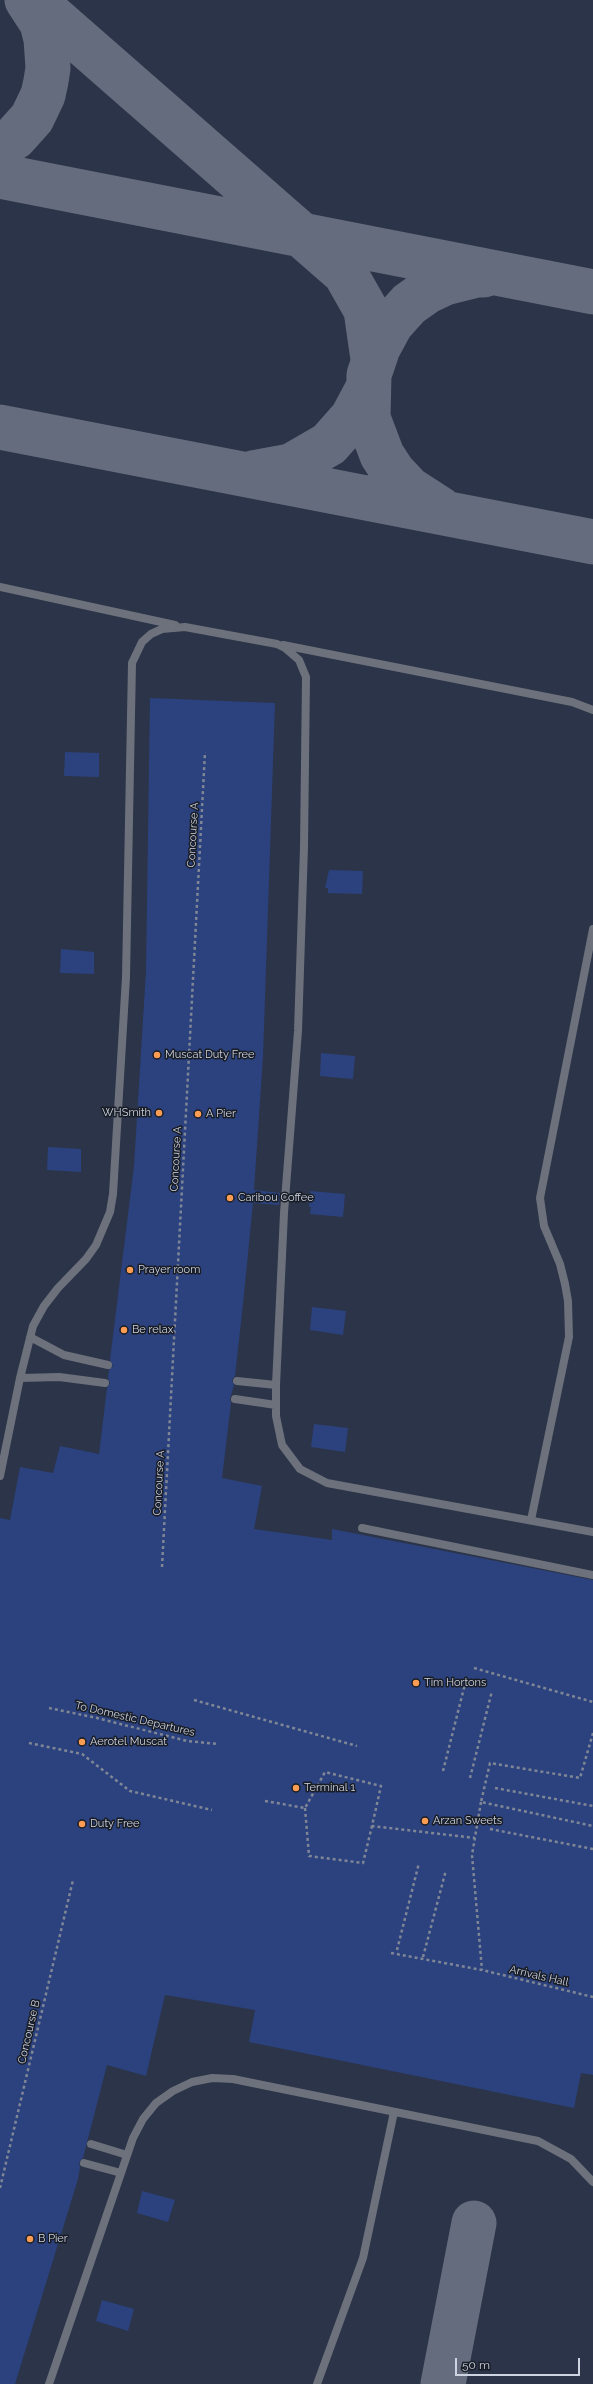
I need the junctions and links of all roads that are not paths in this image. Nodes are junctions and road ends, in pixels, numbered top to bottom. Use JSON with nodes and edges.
{"nodes":[{"id":1,"x":0,"y":587,"type":"edge"},
{"id":2,"x":185,"y":627,"type":"junction"},
{"id":3,"x":277,"y":644,"type":"junction"},
{"id":4,"x":593,"y":710,"type":"edge"},
{"id":5,"x":593,"y":929,"type":"edge"},
{"id":6,"x":30,"y":1336,"type":"junction"},
{"id":7,"x":108,"y":1365,"type":"dead end"},
{"id":8,"x":20,"y":1378,"type":"junction"},
{"id":9,"x":237,"y":1381,"type":"dead end"},
{"id":10,"x":105,"y":1383,"type":"dead end"},
{"id":11,"x":276,"y":1385,"type":"junction"},
{"id":12,"x":235,"y":1399,"type":"dead end"},
{"id":13,"x":276,"y":1405,"type":"junction"},
{"id":14,"x":0,"y":1476,"type":"edge"},
{"id":15,"x":531,"y":1520,"type":"junction"},
{"id":16,"x":362,"y":1528,"type":"dead end"},
{"id":17,"x":593,"y":1532,"type":"edge"},
{"id":18,"x":593,"y":1575,"type":"edge"},
{"id":19,"x":394,"y":2112,"type":"junction"},
{"id":20,"x":91,"y":2144,"type":"dead end"},
{"id":21,"x":127,"y":2155,"type":"junction"},
{"id":22,"x":84,"y":2163,"type":"dead end"},
{"id":23,"x":121,"y":2173,"type":"junction"},
{"id":24,"x":593,"y":2182,"type":"edge"},
{"id":25,"x":49,"y":2384,"type":"edge"},
{"id":26,"x":317,"y":2384,"type":"edge"}],
"edges":[{"from":1,"to":2,"type":"street"},
{"from":2,"to":3,"type":"street"},
{"from":2,"to":6,"type":"street"},
{"from":3,"to":4,"type":"street"},
{"from":3,"to":11,"type":"street"},
{"from":5,"to":15,"type":"street"},
{"from":6,"to":7,"type":"street"},
{"from":6,"to":8,"type":"street"},
{"from":8,"to":10,"type":"street"},
{"from":8,"to":14,"type":"street"},
{"from":9,"to":11,"type":"street"},
{"from":11,"to":13,"type":"street"},
{"from":12,"to":13,"type":"street"},
{"from":13,"to":15,"type":"street"},
{"from":15,"to":17,"type":"street"},
{"from":16,"to":18,"type":"street"},
{"from":19,"to":21,"type":"street"},
{"from":19,"to":24,"type":"street"},
{"from":19,"to":26,"type":"street"},
{"from":20,"to":21,"type":"street"},
{"from":21,"to":23,"type":"street"},
{"from":22,"to":23,"type":"street"},
{"from":23,"to":25,"type":"street"}]}
